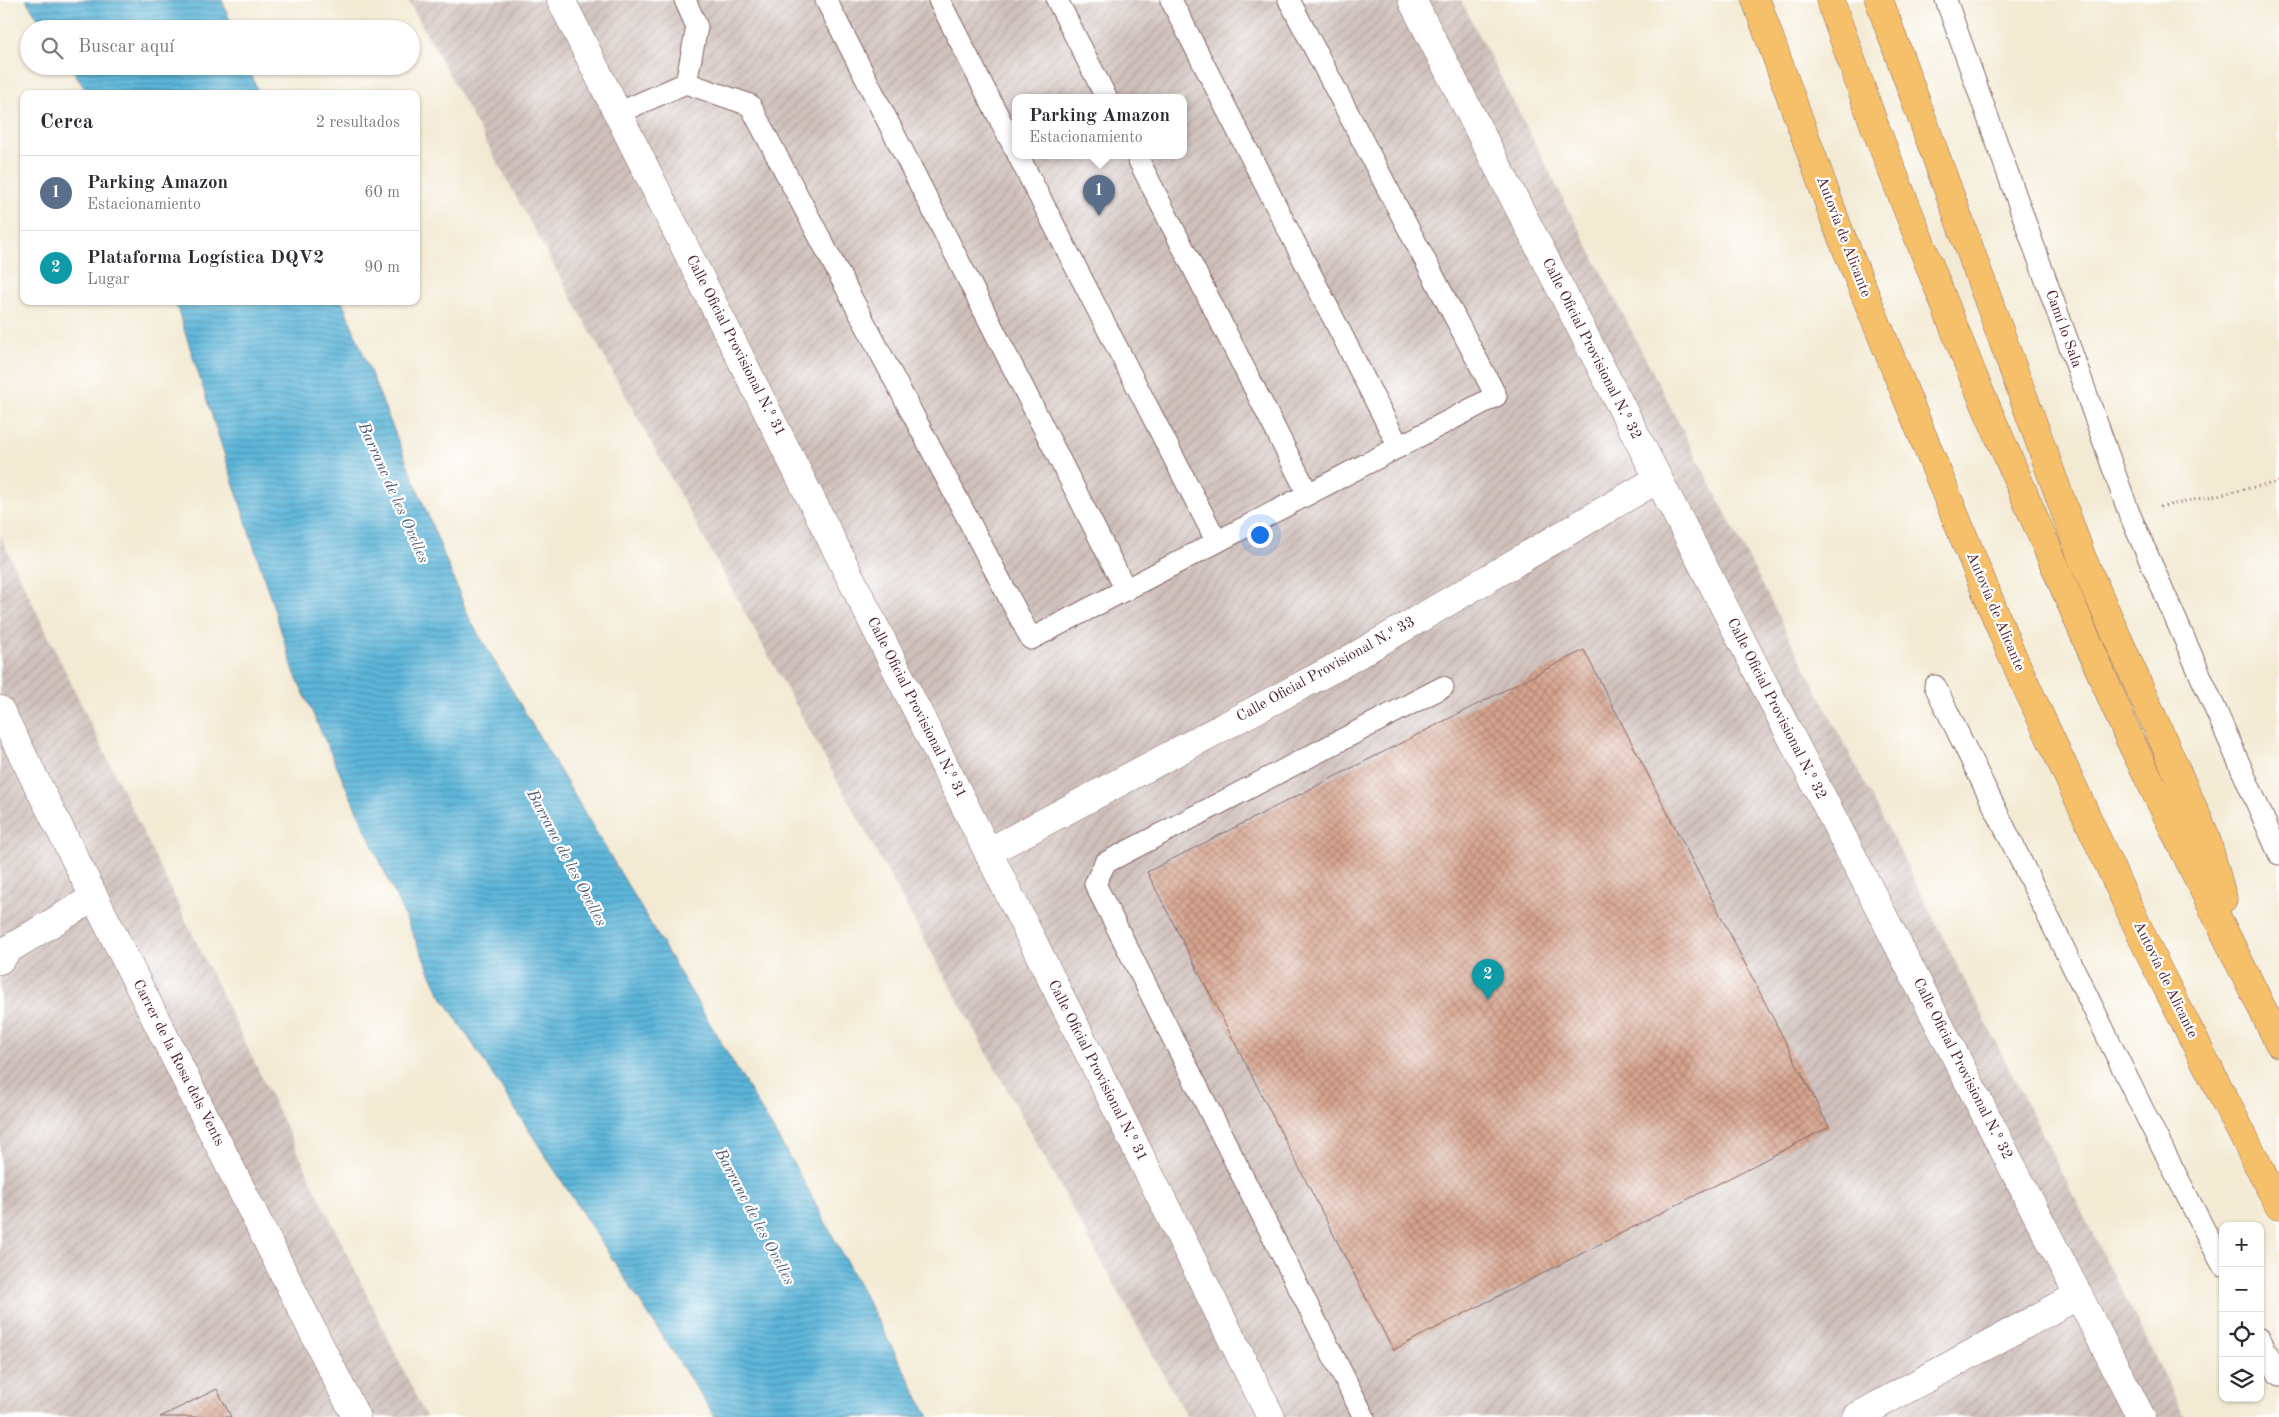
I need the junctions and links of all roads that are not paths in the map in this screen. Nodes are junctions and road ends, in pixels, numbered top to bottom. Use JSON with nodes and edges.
{"nodes":[{"id":1,"x":561,"y":0,"type":"edge"},
{"id":2,"x":685,"y":0,"type":"edge"},
{"id":3,"x":826,"y":0,"type":"edge"},
{"id":4,"x":939,"y":0,"type":"edge"},
{"id":5,"x":1057,"y":0,"type":"edge"},
{"id":6,"x":1171,"y":0,"type":"edge"},
{"id":7,"x":1289,"y":0,"type":"edge"},
{"id":8,"x":1412,"y":0,"type":"edge"},
{"id":9,"x":1756,"y":0,"type":"edge"},
{"id":10,"x":1830,"y":0,"type":"edge"},
{"id":11,"x":1879,"y":0,"type":"edge"},
{"id":12,"x":1946,"y":0,"type":"edge"},
{"id":13,"x":686,"y":83,"type":"junction"},
{"id":14,"x":1104,"y":94,"type":"edge"},
{"id":15,"x":618,"y":113,"type":"junction"},
{"id":16,"x":1012,"y":143,"type":"edge"},
{"id":17,"x":1020,"y":159,"type":"edge"},
{"id":18,"x":1138,"y":159,"type":"edge"},
{"id":19,"x":1399,"y":447,"type":"junction"},
{"id":20,"x":1658,"y":479,"type":"junction"},
{"id":21,"x":1308,"y":494,"type":"junction"},
{"id":22,"x":1217,"y":542,"type":"junction"},
{"id":23,"x":1126,"y":590,"type":"junction"},
{"id":24,"x":1935,"y":686,"type":"dead end"},
{"id":25,"x":1443,"y":687,"type":"dead end"},
{"id":26,"x":0,"y":710,"type":"edge"},
{"id":27,"x":988,"y":852,"type":"junction"},
{"id":28,"x":2279,"y":854,"type":"edge"},
{"id":29,"x":94,"y":898,"type":"junction"},
{"id":30,"x":0,"y":960,"type":"edge"},
{"id":31,"x":2240,"y":960,"type":"junction"},
{"id":32,"x":2279,"y":1043,"type":"edge"},
{"id":33,"x":2279,"y":1206,"type":"edge"},
{"id":34,"x":2219,"y":1258,"type":"edge"},
{"id":35,"x":2079,"y":1295,"type":"junction"},
{"id":36,"x":2264,"y":1347,"type":"edge"},
{"id":37,"x":2279,"y":1375,"type":"edge"},
{"id":38,"x":356,"y":1417,"type":"edge"},
{"id":39,"x":1271,"y":1417,"type":"edge"},
{"id":40,"x":1364,"y":1417,"type":"edge"},
{"id":41,"x":1856,"y":1417,"type":"edge"},
{"id":42,"x":2142,"y":1417,"type":"edge"}],
"edges":[{"from":1,"to":15,"type":"street","name":"Calle Oficial Provisional N.º 31"},
{"from":2,"to":13,"type":"lane"},
{"from":3,"to":23,"type":"lane"},
{"from":4,"to":16,"type":"lane"},
{"from":5,"to":14,"type":"lane"},
{"from":6,"to":19,"type":"lane"},
{"from":7,"to":19,"type":"lane"},
{"from":8,"to":20,"type":"street","name":"Calle Oficial Provisional N.º 32"},
{"from":9,"to":33,"type":"highway","name":"Autovía de Alicante"},
{"from":10,"to":31,"type":"highway"},
{"from":11,"to":31,"type":"highway"},
{"from":12,"to":28,"type":"lane","name":"Camí lo Sala"},
{"from":13,"to":15,"type":"lane"},
{"from":13,"to":23,"type":"lane"},
{"from":15,"to":27,"type":"street","name":"Calle Oficial Provisional N.º 31"},
{"from":17,"to":22,"type":"lane"},
{"from":18,"to":21,"type":"lane"},
{"from":19,"to":21,"type":"lane"},
{"from":20,"to":27,"type":"street","name":"Calle Oficial Provisional N.º 33"},
{"from":20,"to":35,"type":"street","name":"Calle Oficial Provisional N.º 32"},
{"from":21,"to":22,"type":"lane"},
{"from":22,"to":23,"type":"lane"},
{"from":24,"to":34,"type":"lane"},
{"from":25,"to":40,"type":"lane"},
{"from":26,"to":29,"type":"street","name":"Carrer de la Rosa dels Vents"},
{"from":27,"to":39,"type":"street","name":"Calle Oficial Provisional N.º 31"},
{"from":29,"to":30,"type":"street"},
{"from":29,"to":38,"type":"street","name":"Carrer de la Rosa dels Vents"},
{"from":31,"to":32,"type":"highway"},
{"from":35,"to":41,"type":"street"},
{"from":35,"to":42,"type":"street","name":"Calle Oficial Provisional N.º 32"},
{"from":36,"to":37,"type":"lane"}]}
